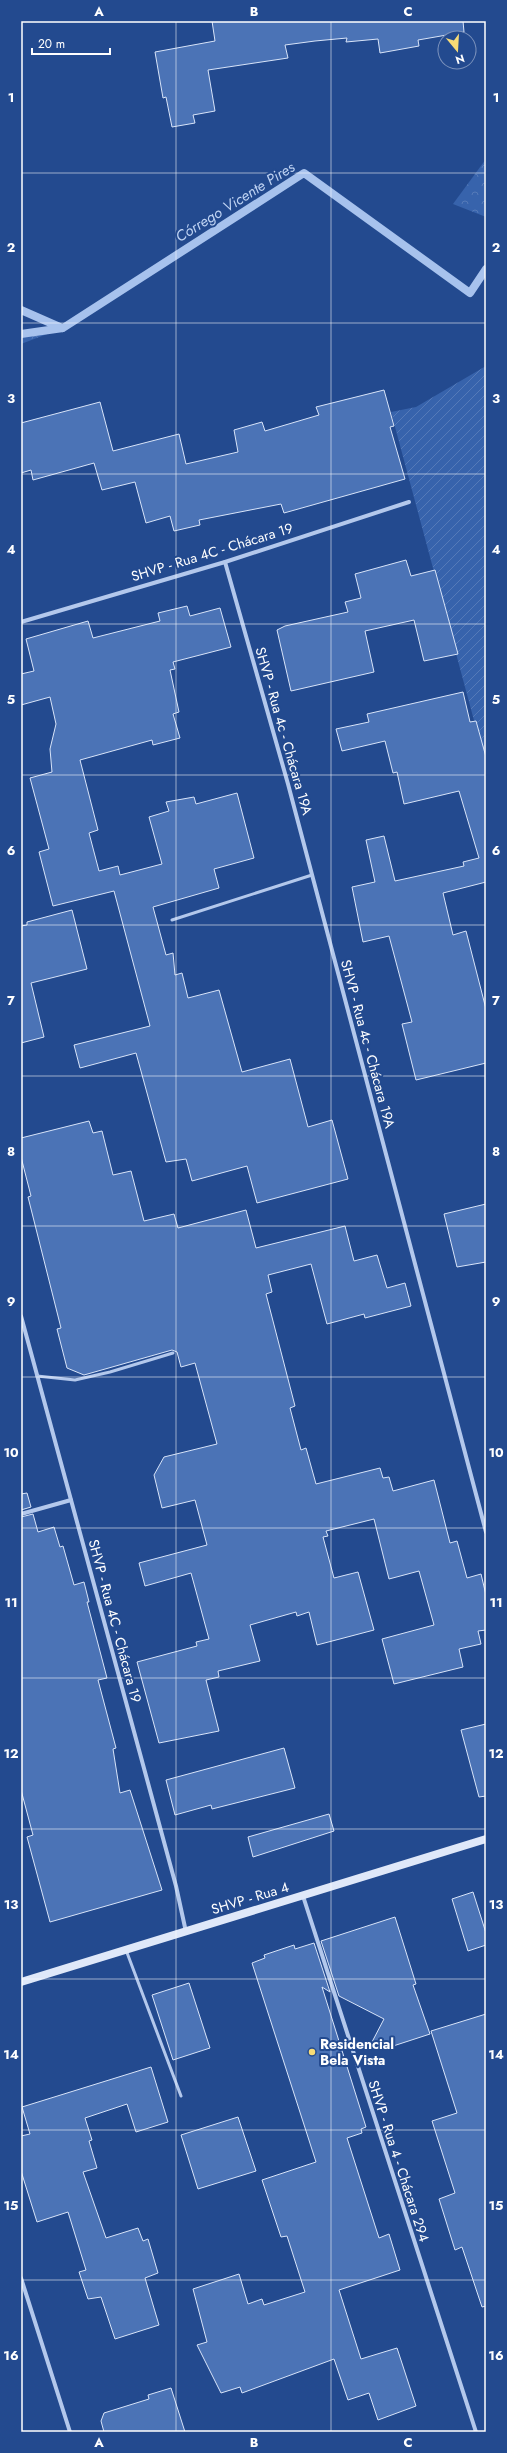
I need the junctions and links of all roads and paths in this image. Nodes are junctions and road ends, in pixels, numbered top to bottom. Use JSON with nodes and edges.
{"nodes":[{"id":1,"x":409,"y":502,"type":"dead end"},
{"id":2,"x":225,"y":562,"type":"junction"},
{"id":3,"x":21,"y":622,"type":"edge"},
{"id":4,"x":312,"y":875,"type":"junction"},
{"id":5,"x":172,"y":920,"type":"dead end"},
{"id":6,"x":21,"y":1316,"type":"edge"},
{"id":7,"x":173,"y":1353,"type":"dead end"},
{"id":8,"x":37,"y":1376,"type":"junction"},
{"id":9,"x":71,"y":1500,"type":"junction"},
{"id":10,"x":21,"y":1514,"type":"edge"},
{"id":11,"x":486,"y":1532,"type":"edge"},
{"id":12,"x":486,"y":1839,"type":"edge"},
{"id":13,"x":303,"y":1896,"type":"junction"},
{"id":14,"x":186,"y":1932,"type":"junction"},
{"id":15,"x":126,"y":1950,"type":"junction"},
{"id":16,"x":21,"y":1982,"type":"edge"},
{"id":17,"x":181,"y":2096,"type":"dead end"},
{"id":18,"x":21,"y":2278,"type":"edge"},
{"id":19,"x":70,"y":2432,"type":"edge"},
{"id":20,"x":476,"y":2432,"type":"edge"}],
"edges":[{"from":1,"to":2,"type":"street","name":"SHVP - Rua 4C - Chácara 19"},
{"from":2,"to":3,"type":"street","name":"SHVP - Rua 4C - Chácara 19"},
{"from":2,"to":4,"type":"street","name":"SHVP - Rua 4c - Chácara 19A"},
{"from":4,"to":5,"type":"lane"},
{"from":4,"to":11,"type":"street","name":"SHVP - Rua 4c - Chácara 19A"},
{"from":6,"to":8,"type":"street","name":"SHVP - Rua 4C - Chácara 19"},
{"from":7,"to":8,"type":"lane"},
{"from":8,"to":9,"type":"street","name":"SHVP - Rua 4C - Chácara 19"},
{"from":9,"to":10,"type":"street"},
{"from":9,"to":14,"type":"street","name":"SHVP - Rua 4C - Chácara 19"},
{"from":12,"to":13,"type":"street","name":"SHVP - Rua 4"},
{"from":13,"to":14,"type":"street","name":"SHVP - Rua 4"},
{"from":13,"to":20,"type":"street","name":"SHVP - Rua 4 - Chácara 294"},
{"from":14,"to":15,"type":"street","name":"SHVP - Rua 4"},
{"from":15,"to":16,"type":"street","name":"SHVP - Rua 4"},
{"from":15,"to":17,"type":"lane"},
{"from":18,"to":19,"type":"street"}]}
